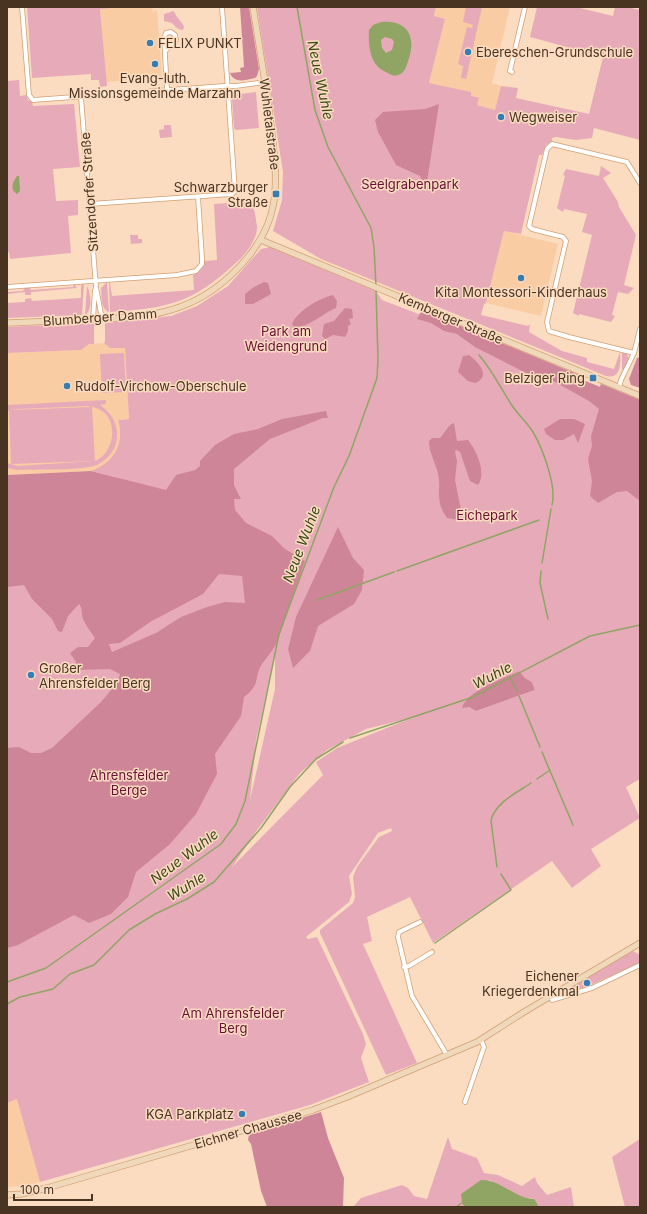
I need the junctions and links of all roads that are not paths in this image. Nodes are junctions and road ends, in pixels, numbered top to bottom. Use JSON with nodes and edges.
{"nodes":[{"id":1,"x":22,"y":7,"type":"edge"},
{"id":2,"x":222,"y":7,"type":"edge"},
{"id":3,"x":253,"y":7,"type":"edge"},
{"id":4,"x":525,"y":7,"type":"edge"},
{"id":5,"x":165,"y":51,"type":"dead end"},
{"id":6,"x":512,"y":72,"type":"dead end"},
{"id":7,"x":265,"y":82,"type":"junction"},
{"id":8,"x":229,"y":86,"type":"junction"},
{"id":9,"x":167,"y":90,"type":"junction"},
{"id":10,"x":81,"y":97,"type":"junction"},
{"id":11,"x":640,"y":183,"type":"edge"},
{"id":12,"x":198,"y":197,"type":"junction"},
{"id":13,"x":90,"y":204,"type":"junction"},
{"id":14,"x":261,"y":240,"type":"junction"},
{"id":15,"x":96,"y":280,"type":"junction"},
{"id":16,"x":7,"y":287,"type":"edge"},
{"id":17,"x":96,"y":287,"type":"junction"},
{"id":18,"x":93,"y":319,"type":"junction"},
{"id":19,"x":102,"y":319,"type":"junction"},
{"id":20,"x":7,"y":323,"type":"edge"},
{"id":21,"x":640,"y":328,"type":"edge"},
{"id":22,"x":634,"y":353,"type":"junction"},
{"id":23,"x":619,"y":388,"type":"junction"},
{"id":24,"x":640,"y":396,"type":"edge"},
{"id":25,"x":420,"y":922,"type":"dead end"},
{"id":26,"x":639,"y":946,"type":"edge"},
{"id":27,"x":432,"y":952,"type":"dead end"},
{"id":28,"x":640,"y":966,"type":"edge"},
{"id":29,"x":404,"y":967,"type":"junction"},
{"id":30,"x":552,"y":1000,"type":"dead end"},
{"id":31,"x":482,"y":1040,"type":"junction"},
{"id":32,"x":447,"y":1055,"type":"junction"},
{"id":33,"x":465,"y":1102,"type":"dead end"},
{"id":34,"x":7,"y":1195,"type":"edge"}],
"edges":[{"from":1,"to":10,"type":"street"},
{"from":2,"to":8,"type":"street"},
{"from":3,"to":7,"type":"main road","name":"Wuhletalstraße"},
{"from":4,"to":6,"type":"street"},
{"from":5,"to":9,"type":"street"},
{"from":7,"to":8,"type":"street"},
{"from":7,"to":14,"type":"main road","name":"Wuhletalstraße"},
{"from":8,"to":9,"type":"street"},
{"from":8,"to":12,"type":"street"},
{"from":9,"to":10,"type":"street"},
{"from":10,"to":13,"type":"street","name":"Sitzendorfer Straße"},
{"from":11,"to":22,"type":"street"},
{"from":12,"to":13,"type":"street"},
{"from":12,"to":15,"type":"street"},
{"from":13,"to":15,"type":"street","name":"Sitzendorfer Straße"},
{"from":14,"to":19,"type":"main road","name":"Blumberger Damm"},
{"from":14,"to":23,"type":"main road","name":"Kemberger Straße"},
{"from":15,"to":16,"type":"street"},
{"from":15,"to":17,"type":"street","name":"Sitzendorfer Straße"},
{"from":17,"to":18,"type":"street","name":"Sitzendorfer Straße"},
{"from":17,"to":19,"type":"street","name":"Sitzendorfer Straße"},
{"from":18,"to":19,"type":"main road","name":"Blumberger Damm"},
{"from":18,"to":20,"type":"main road","name":"Blumberger Damm"},
{"from":21,"to":22,"type":"street"},
{"from":22,"to":23,"type":"street"},
{"from":23,"to":24,"type":"main road","name":"Kemberger Straße"},
{"from":25,"to":29,"type":"street"},
{"from":26,"to":31,"type":"main road","name":"Eichner Chaussee"},
{"from":27,"to":29,"type":"street"},
{"from":28,"to":30,"type":"street"},
{"from":29,"to":32,"type":"street"},
{"from":31,"to":32,"type":"main road","name":"Eichner Chaussee"},
{"from":31,"to":33,"type":"street"},
{"from":32,"to":34,"type":"main road","name":"Eichner Chaussee"}]}
